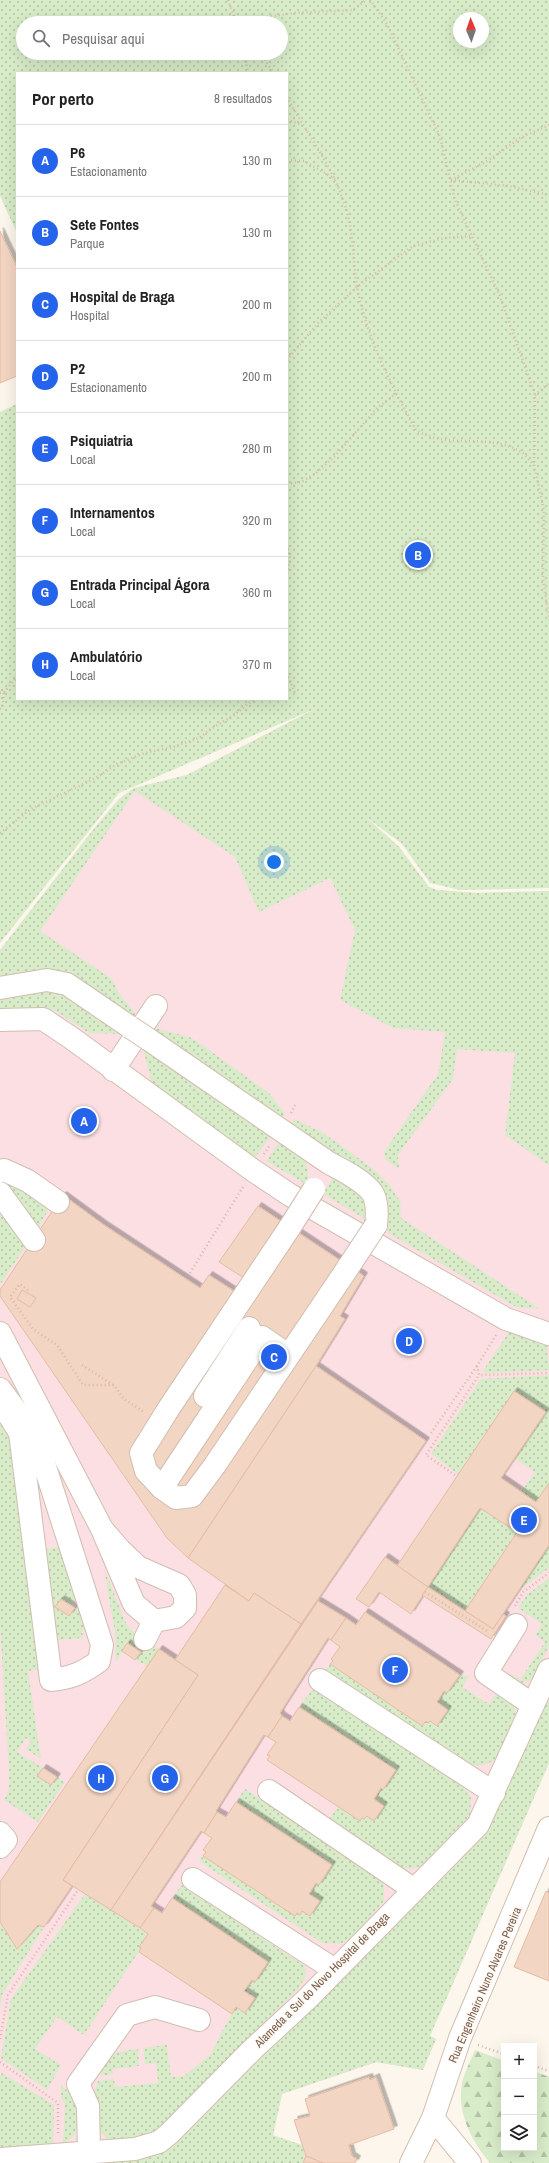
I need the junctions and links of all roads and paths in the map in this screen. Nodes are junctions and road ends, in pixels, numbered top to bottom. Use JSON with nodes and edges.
{"nodes":[{"id":1,"x":228,"y":0,"type":"edge"},
{"id":2,"x":366,"y":0,"type":"edge"},
{"id":3,"x":370,"y":0,"type":"edge"},
{"id":4,"x":234,"y":16,"type":"edge"},
{"id":5,"x":269,"y":16,"type":"edge"},
{"id":6,"x":245,"y":60,"type":"edge"},
{"id":7,"x":265,"y":60,"type":"edge"},
{"id":8,"x":248,"y":72,"type":"edge"},
{"id":9,"x":273,"y":72,"type":"edge"},
{"id":10,"x":288,"y":99,"type":"edge"},
{"id":11,"x":288,"y":120,"type":"edge"},
{"id":12,"x":549,"y":125,"type":"edge"},
{"id":13,"x":302,"y":126,"type":"junction"},
{"id":14,"x":288,"y":160,"type":"edge"},
{"id":15,"x":335,"y":179,"type":"junction"},
{"id":16,"x":451,"y":180,"type":"junction"},
{"id":17,"x":549,"y":195,"type":"edge"},
{"id":18,"x":472,"y":236,"type":"junction"},
{"id":19,"x":357,"y":287,"type":"junction"},
{"id":20,"x":288,"y":359,"type":"edge"},
{"id":21,"x":549,"y":383,"type":"edge"},
{"id":22,"x":397,"y":394,"type":"junction"},
{"id":23,"x":535,"y":395,"type":"junction"},
{"id":24,"x":534,"y":465,"type":"junction"},
{"id":25,"x":288,"y":482,"type":"edge"},
{"id":26,"x":288,"y":549,"type":"edge"},
{"id":27,"x":288,"y":569,"type":"edge"},
{"id":28,"x":549,"y":620,"type":"edge"},
{"id":29,"x":288,"y":676,"type":"edge"},
{"id":30,"x":16,"y":678,"type":"edge"},
{"id":31,"x":4,"y":692,"type":"junction"},
{"id":32,"x":0,"y":693,"type":"edge"},
{"id":33,"x":295,"y":693,"type":"dead end"},
{"id":34,"x":253,"y":700,"type":"edge"},
{"id":35,"x":0,"y":709,"type":"edge"},
{"id":36,"x":0,"y":833,"type":"edge"},
{"id":37,"x":0,"y":988,"type":"edge"},
{"id":38,"x":156,"y":1006,"type":"dead end"},
{"id":39,"x":0,"y":1020,"type":"edge"},
{"id":40,"x":114,"y":1070,"type":"junction"},
{"id":41,"x":271,"y":1145,"type":"dead end"},
{"id":42,"x":329,"y":1163,"type":"junction"},
{"id":43,"x":0,"y":1171,"type":"edge"},
{"id":44,"x":254,"y":1171,"type":"junction"},
{"id":45,"x":0,"y":1193,"type":"edge"},
{"id":46,"x":58,"y":1202,"type":"dead end"},
{"id":47,"x":34,"y":1240,"type":"dead end"},
{"id":48,"x":190,"y":1273,"type":"dead end"},
{"id":49,"x":28,"y":1290,"type":"dead end"},
{"id":50,"x":231,"y":1316,"type":"junction"},
{"id":51,"x":506,"y":1319,"type":"junction"},
{"id":52,"x":0,"y":1333,"type":"edge"},
{"id":53,"x":256,"y":1333,"type":"junction"},
{"id":54,"x":549,"y":1334,"type":"edge"},
{"id":55,"x":229,"y":1341,"type":"dead end"},
{"id":56,"x":288,"y":1354,"type":"junction"},
{"id":57,"x":82,"y":1365,"type":"dead end"},
{"id":58,"x":477,"y":1366,"type":"junction"},
{"id":59,"x":549,"y":1373,"type":"edge"},
{"id":60,"x":479,"y":1376,"type":"junction"},
{"id":61,"x":114,"y":1385,"type":"junction"},
{"id":62,"x":0,"y":1389,"type":"edge"},
{"id":63,"x":202,"y":1400,"type":"dead end"},
{"id":64,"x":0,"y":1401,"type":"edge"},
{"id":65,"x":164,"y":1416,"type":"junction"},
{"id":66,"x":431,"y":1433,"type":"dead end"},
{"id":67,"x":455,"y":1475,"type":"dead end"},
{"id":68,"x":162,"y":1488,"type":"junction"},
{"id":69,"x":102,"y":1529,"type":"junction"},
{"id":70,"x":549,"y":1573,"type":"edge"},
{"id":71,"x":425,"y":1592,"type":"dead end"},
{"id":72,"x":513,"y":1618,"type":"joint"},
{"id":73,"x":496,"y":1637,"type":"dead end"},
{"id":74,"x":549,"y":1670,"type":"edge"},
{"id":75,"x":320,"y":1680,"type":"dead end"},
{"id":76,"x":533,"y":1705,"type":"junction"},
{"id":77,"x":269,"y":1791,"type":"dead end"},
{"id":78,"x":494,"y":1793,"type":"junction"},
{"id":79,"x":549,"y":1828,"type":"edge"},
{"id":80,"x":0,"y":1833,"type":"edge"},
{"id":81,"x":0,"y":1846,"type":"edge"},
{"id":82,"x":193,"y":1879,"type":"dead end"},
{"id":83,"x":413,"y":1889,"type":"junction"},
{"id":84,"x":78,"y":1890,"type":"dead end"},
{"id":85,"x":335,"y":1970,"type":"junction"},
{"id":86,"x":199,"y":2020,"type":"dead end"},
{"id":87,"x":460,"y":2038,"type":"junction"},
{"id":88,"x":0,"y":2039,"type":"edge"},
{"id":89,"x":501,"y":2053,"type":"edge"},
{"id":90,"x":0,"y":2062,"type":"edge"},
{"id":91,"x":537,"y":2067,"type":"edge"},
{"id":92,"x":549,"y":2071,"type":"edge"},
{"id":93,"x":433,"y":2118,"type":"junction"},
{"id":94,"x":58,"y":2141,"type":"dead end"},
{"id":95,"x":89,"y":2152,"type":"junction"},
{"id":96,"x":0,"y":2159,"type":"edge"},
{"id":97,"x":411,"y":2163,"type":"edge"},
{"id":98,"x":470,"y":2163,"type":"edge"}],
"edges":[{"from":1,"to":4,"type":"path"},
{"from":2,"to":5,"type":"path"},
{"from":3,"to":16,"type":"path"},
{"from":6,"to":8,"type":"path"},
{"from":7,"to":9,"type":"path"},
{"from":10,"to":13,"type":"path"},
{"from":11,"to":13,"type":"path"},
{"from":12,"to":16,"type":"path"},
{"from":13,"to":15,"type":"path"},
{"from":14,"to":15,"type":"path"},
{"from":15,"to":19,"type":"path"},
{"from":16,"to":17,"type":"path"},
{"from":16,"to":18,"type":"path"},
{"from":18,"to":19,"type":"path"},
{"from":18,"to":23,"type":"path"},
{"from":19,"to":20,"type":"path"},
{"from":19,"to":22,"type":"path"},
{"from":21,"to":23,"type":"path"},
{"from":22,"to":24,"type":"path"},
{"from":22,"to":25,"type":"path"},
{"from":23,"to":24,"type":"path"},
{"from":24,"to":28,"type":"path"},
{"from":26,"to":27,"type":"path"},
{"from":29,"to":33,"type":"path"},
{"from":30,"to":31,"type":"path"},
{"from":31,"to":32,"type":"path"},
{"from":31,"to":35,"type":"path"},
{"from":34,"to":36,"type":"path"},
{"from":37,"to":42,"type":"street"},
{"from":38,"to":40,"type":"street"},
{"from":39,"to":40,"type":"street"},
{"from":40,"to":44,"type":"street"},
{"from":41,"to":44,"type":"path"},
{"from":42,"to":50,"type":"street","bridge":true},
{"from":42,"to":56,"type":"street","bridge":true},
{"from":43,"to":46,"type":"street"},
{"from":44,"to":48,"type":"path"},
{"from":44,"to":51,"type":"street"},
{"from":45,"to":47,"type":"street"},
{"from":49,"to":61,"type":"path"},
{"from":50,"to":53,"type":"street"},
{"from":50,"to":65,"type":"street"},
{"from":51,"to":54,"type":"street"},
{"from":51,"to":58,"type":"path"},
{"from":52,"to":69,"type":"street"},
{"from":53,"to":56,"type":"street"},
{"from":53,"to":63,"type":"street"},
{"from":53,"to":68,"type":"street"},
{"from":55,"to":65,"type":"street"},
{"from":56,"to":68,"type":"street"},
{"from":57,"to":61,"type":"path"},
{"from":58,"to":60,"type":"path"},
{"from":58,"to":66,"type":"path"},
{"from":59,"to":60,"type":"path"},
{"from":60,"to":67,"type":"path"},
{"from":61,"to":65,"type":"path"},
{"from":62,"to":64,"type":"street"},
{"from":65,"to":68,"type":"street"},
{"from":69,"to":69,"type":"street"},
{"from":70,"to":72,"type":"path"},
{"from":71,"to":73,"type":"path"},
{"from":72,"to":76,"type":"street"},
{"from":74,"to":76,"type":"street","name":"Alameda a Sul do Novo Hospital de Braga"},
{"from":75,"to":78,"type":"street"},
{"from":76,"to":78,"type":"street","name":"Alameda a Sul do Novo Hospital de Braga"},
{"from":77,"to":83,"type":"street"},
{"from":78,"to":83,"type":"street","name":"Alameda a Sul do Novo Hospital de Braga"},
{"from":79,"to":87,"type":"street","name":"Rua Engenheiro Nuno Alvares Pereira"},
{"from":80,"to":81,"type":"street"},
{"from":82,"to":85,"type":"street"},
{"from":83,"to":85,"type":"street","name":"Alameda a Sul do Novo Hospital de Braga"},
{"from":84,"to":88,"type":"path"},
{"from":85,"to":95,"type":"street","name":"Alameda a Sul do Novo Hospital de Braga"},
{"from":86,"to":95,"type":"street"},
{"from":87,"to":89,"type":"path"},
{"from":87,"to":93,"type":"street","name":"Rua Engenheiro Nuno Alvares Pereira"},
{"from":90,"to":94,"type":"path"},
{"from":91,"to":92,"type":"path"},
{"from":93,"to":97,"type":"street","name":"Rua Engenheiro Nuno Alvares Pereira"},
{"from":93,"to":98,"type":"street"},
{"from":95,"to":96,"type":"street","name":"Alameda a Sul do Novo Hospital de Braga"}]}
